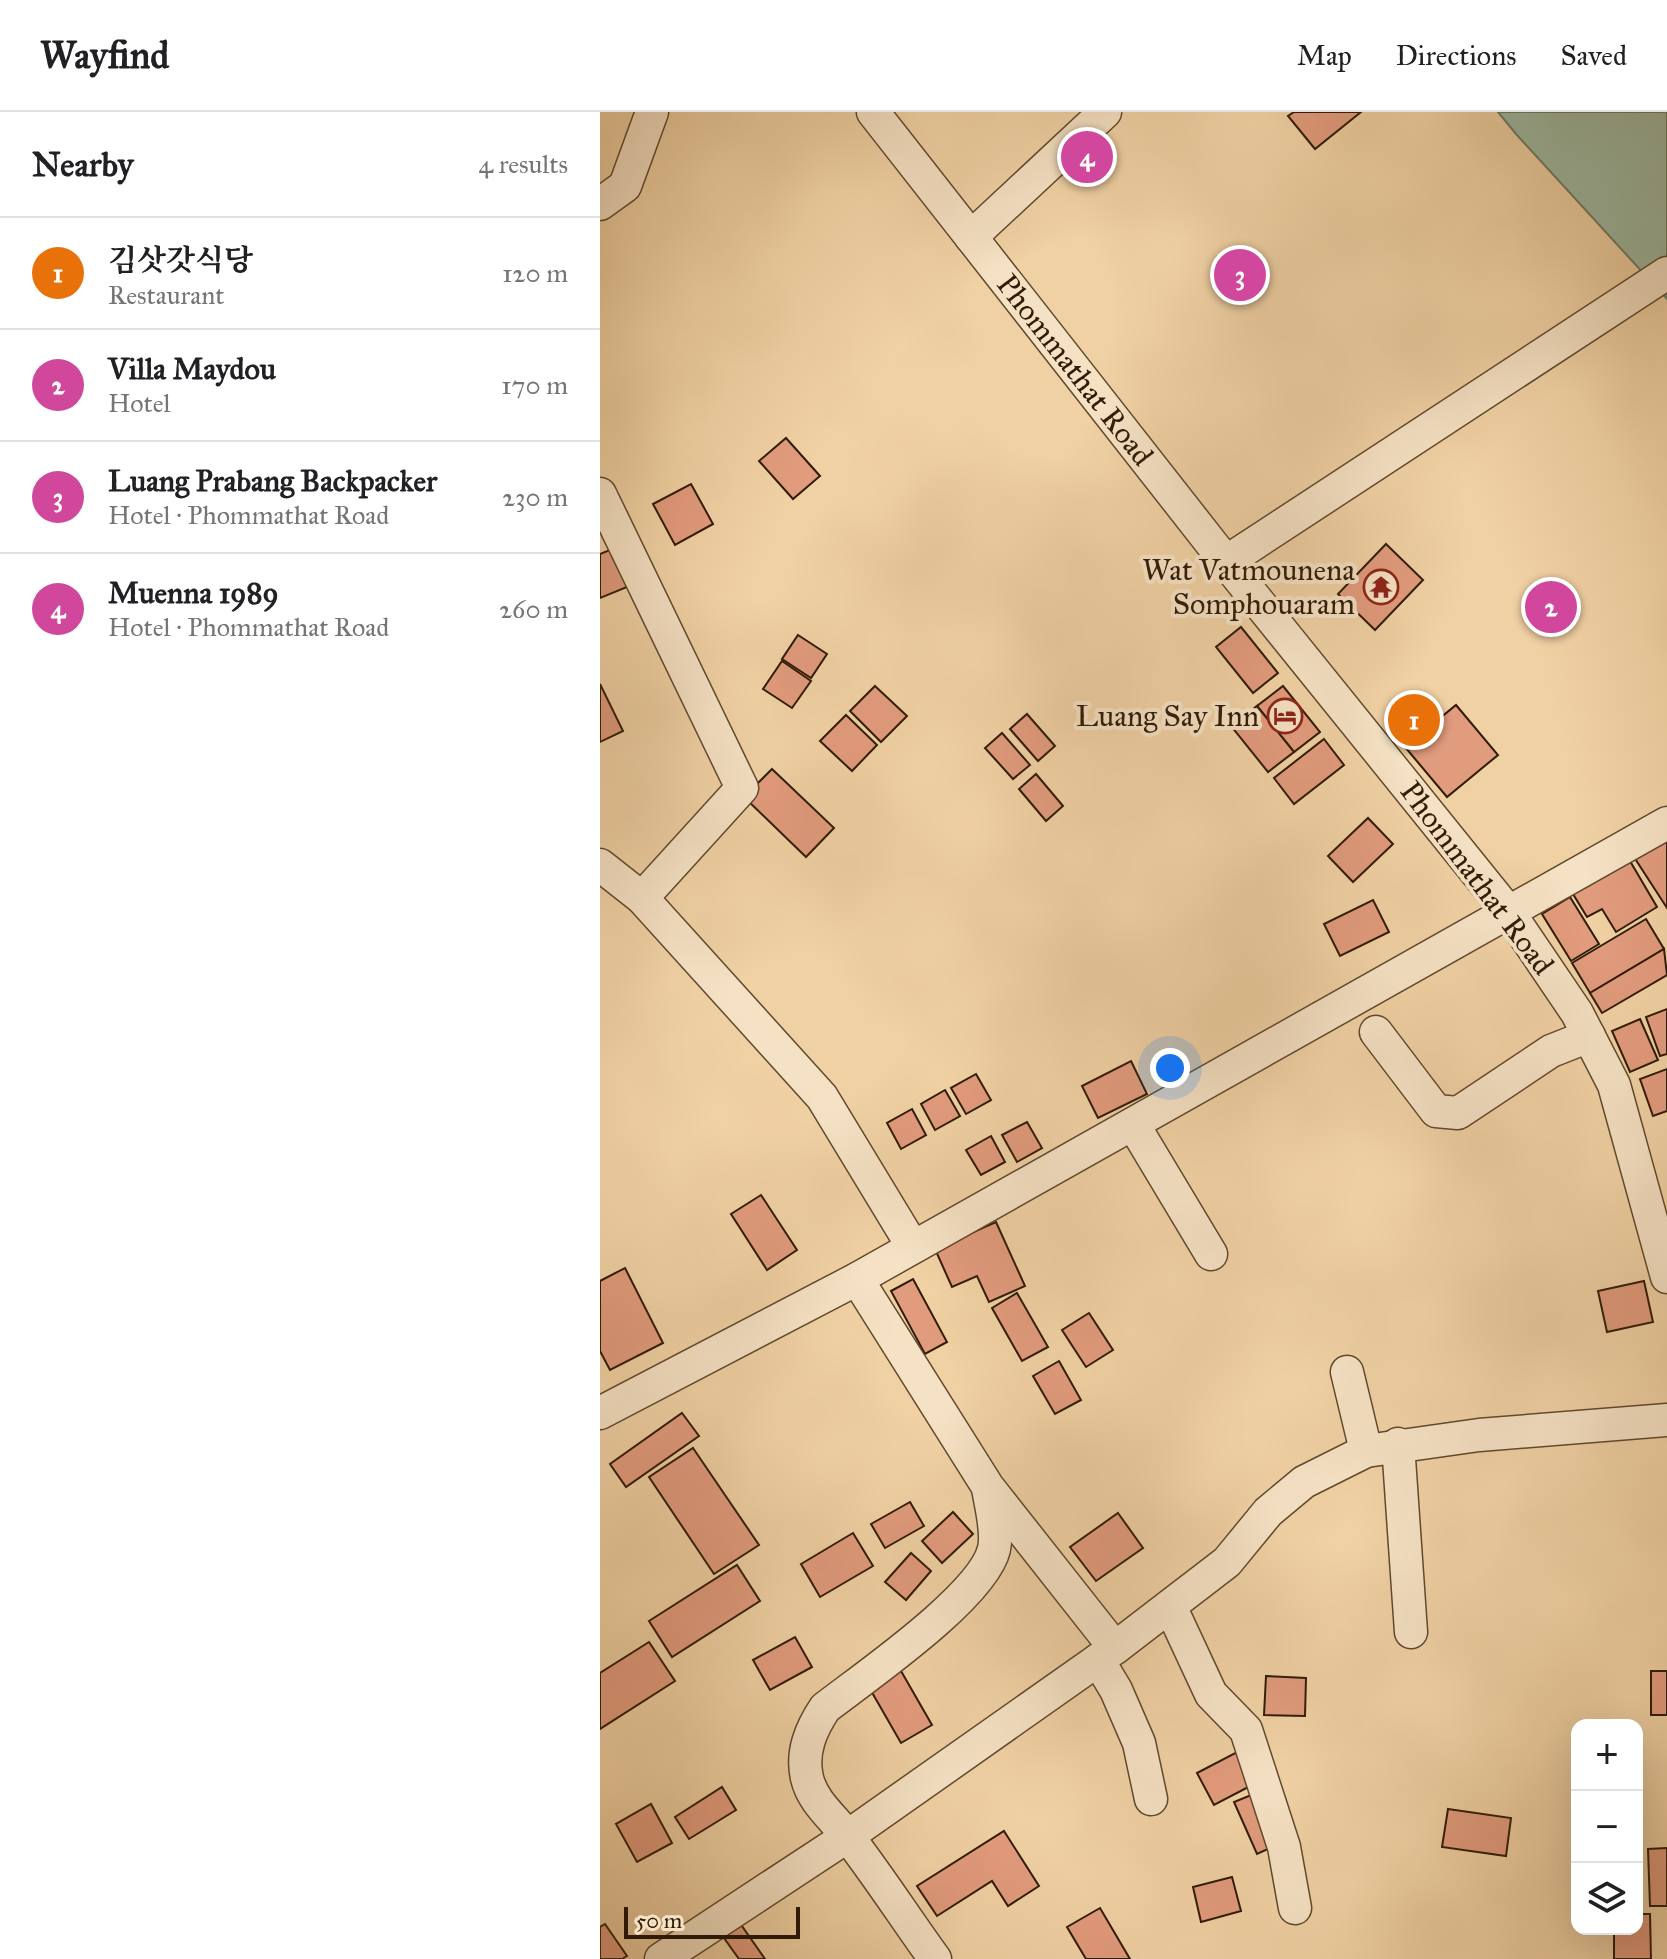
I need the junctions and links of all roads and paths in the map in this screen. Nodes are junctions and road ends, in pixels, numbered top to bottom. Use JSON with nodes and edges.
{"nodes":[{"id":1,"x":652,"y":112,"type":"edge"},
{"id":2,"x":873,"y":112,"type":"edge"},
{"id":3,"x":1105,"y":112,"type":"edge"},
{"id":4,"x":600,"y":204,"type":"edge"},
{"id":5,"x":971,"y":237,"type":"junction"},
{"id":6,"x":1667,"y":273,"type":"edge"},
{"id":7,"x":600,"y":494,"type":"edge"},
{"id":8,"x":1226,"y":562,"type":"junction"},
{"id":9,"x":1667,"y":823,"type":"edge"},
{"id":10,"x":600,"y":865,"type":"edge"},
{"id":11,"x":642,"y":898,"type":"junction"},
{"id":12,"x":1510,"y":914,"type":"junction"},
{"id":13,"x":1376,"y":1032,"type":"dead end"},
{"id":14,"x":1589,"y":1036,"type":"junction"},
{"id":15,"x":1133,"y":1124,"type":"junction"},
{"id":16,"x":913,"y":1247,"type":"junction"},
{"id":17,"x":1211,"y":1254,"type":"dead end"},
{"id":18,"x":1667,"y":1277,"type":"edge"},
{"id":19,"x":857,"y":1279,"type":"junction"},
{"id":20,"x":1347,"y":1372,"type":"dead end"},
{"id":21,"x":600,"y":1413,"type":"edge"},
{"id":22,"x":1667,"y":1420,"type":"edge"},
{"id":23,"x":1398,"y":1444,"type":"junction"},
{"id":24,"x":1366,"y":1451,"type":"junction"},
{"id":25,"x":988,"y":1487,"type":"junction"},
{"id":26,"x":1170,"y":1606,"type":"junction"},
{"id":27,"x":1411,"y":1632,"type":"dead end"},
{"id":28,"x":1106,"y":1654,"type":"junction"},
{"id":29,"x":1151,"y":1799,"type":"dead end"},
{"id":30,"x":848,"y":1836,"type":"junction"},
{"id":31,"x":1295,"y":1908,"type":"dead end"},
{"id":32,"x":661,"y":1959,"type":"edge"},
{"id":33,"x":935,"y":1959,"type":"edge"}],
"edges":[{"from":1,"to":4,"type":"street"},
{"from":2,"to":5,"type":"street","name":"Phommathat Road"},
{"from":3,"to":5,"type":"street"},
{"from":5,"to":8,"type":"street","name":"Phommathat Road"},
{"from":6,"to":8,"type":"street"},
{"from":7,"to":11,"type":"street"},
{"from":8,"to":12,"type":"street","name":"Phommathat Road"},
{"from":9,"to":12,"type":"street"},
{"from":10,"to":11,"type":"street"},
{"from":11,"to":16,"type":"street"},
{"from":12,"to":14,"type":"street","name":"Phommathat Road"},
{"from":12,"to":15,"type":"street"},
{"from":13,"to":14,"type":"street"},
{"from":14,"to":18,"type":"street","name":"Phommathat Road"},
{"from":15,"to":16,"type":"street"},
{"from":15,"to":17,"type":"street"},
{"from":16,"to":19,"type":"street"},
{"from":19,"to":21,"type":"street"},
{"from":19,"to":25,"type":"street"},
{"from":20,"to":24,"type":"street"},
{"from":22,"to":23,"type":"street"},
{"from":23,"to":24,"type":"street"},
{"from":23,"to":27,"type":"street"},
{"from":24,"to":26,"type":"street"},
{"from":25,"to":28,"type":"street"},
{"from":25,"to":30,"type":"street"},
{"from":26,"to":28,"type":"street"},
{"from":26,"to":31,"type":"street"},
{"from":28,"to":29,"type":"street"},
{"from":28,"to":30,"type":"street"},
{"from":30,"to":32,"type":"street"},
{"from":30,"to":33,"type":"street"}]}
